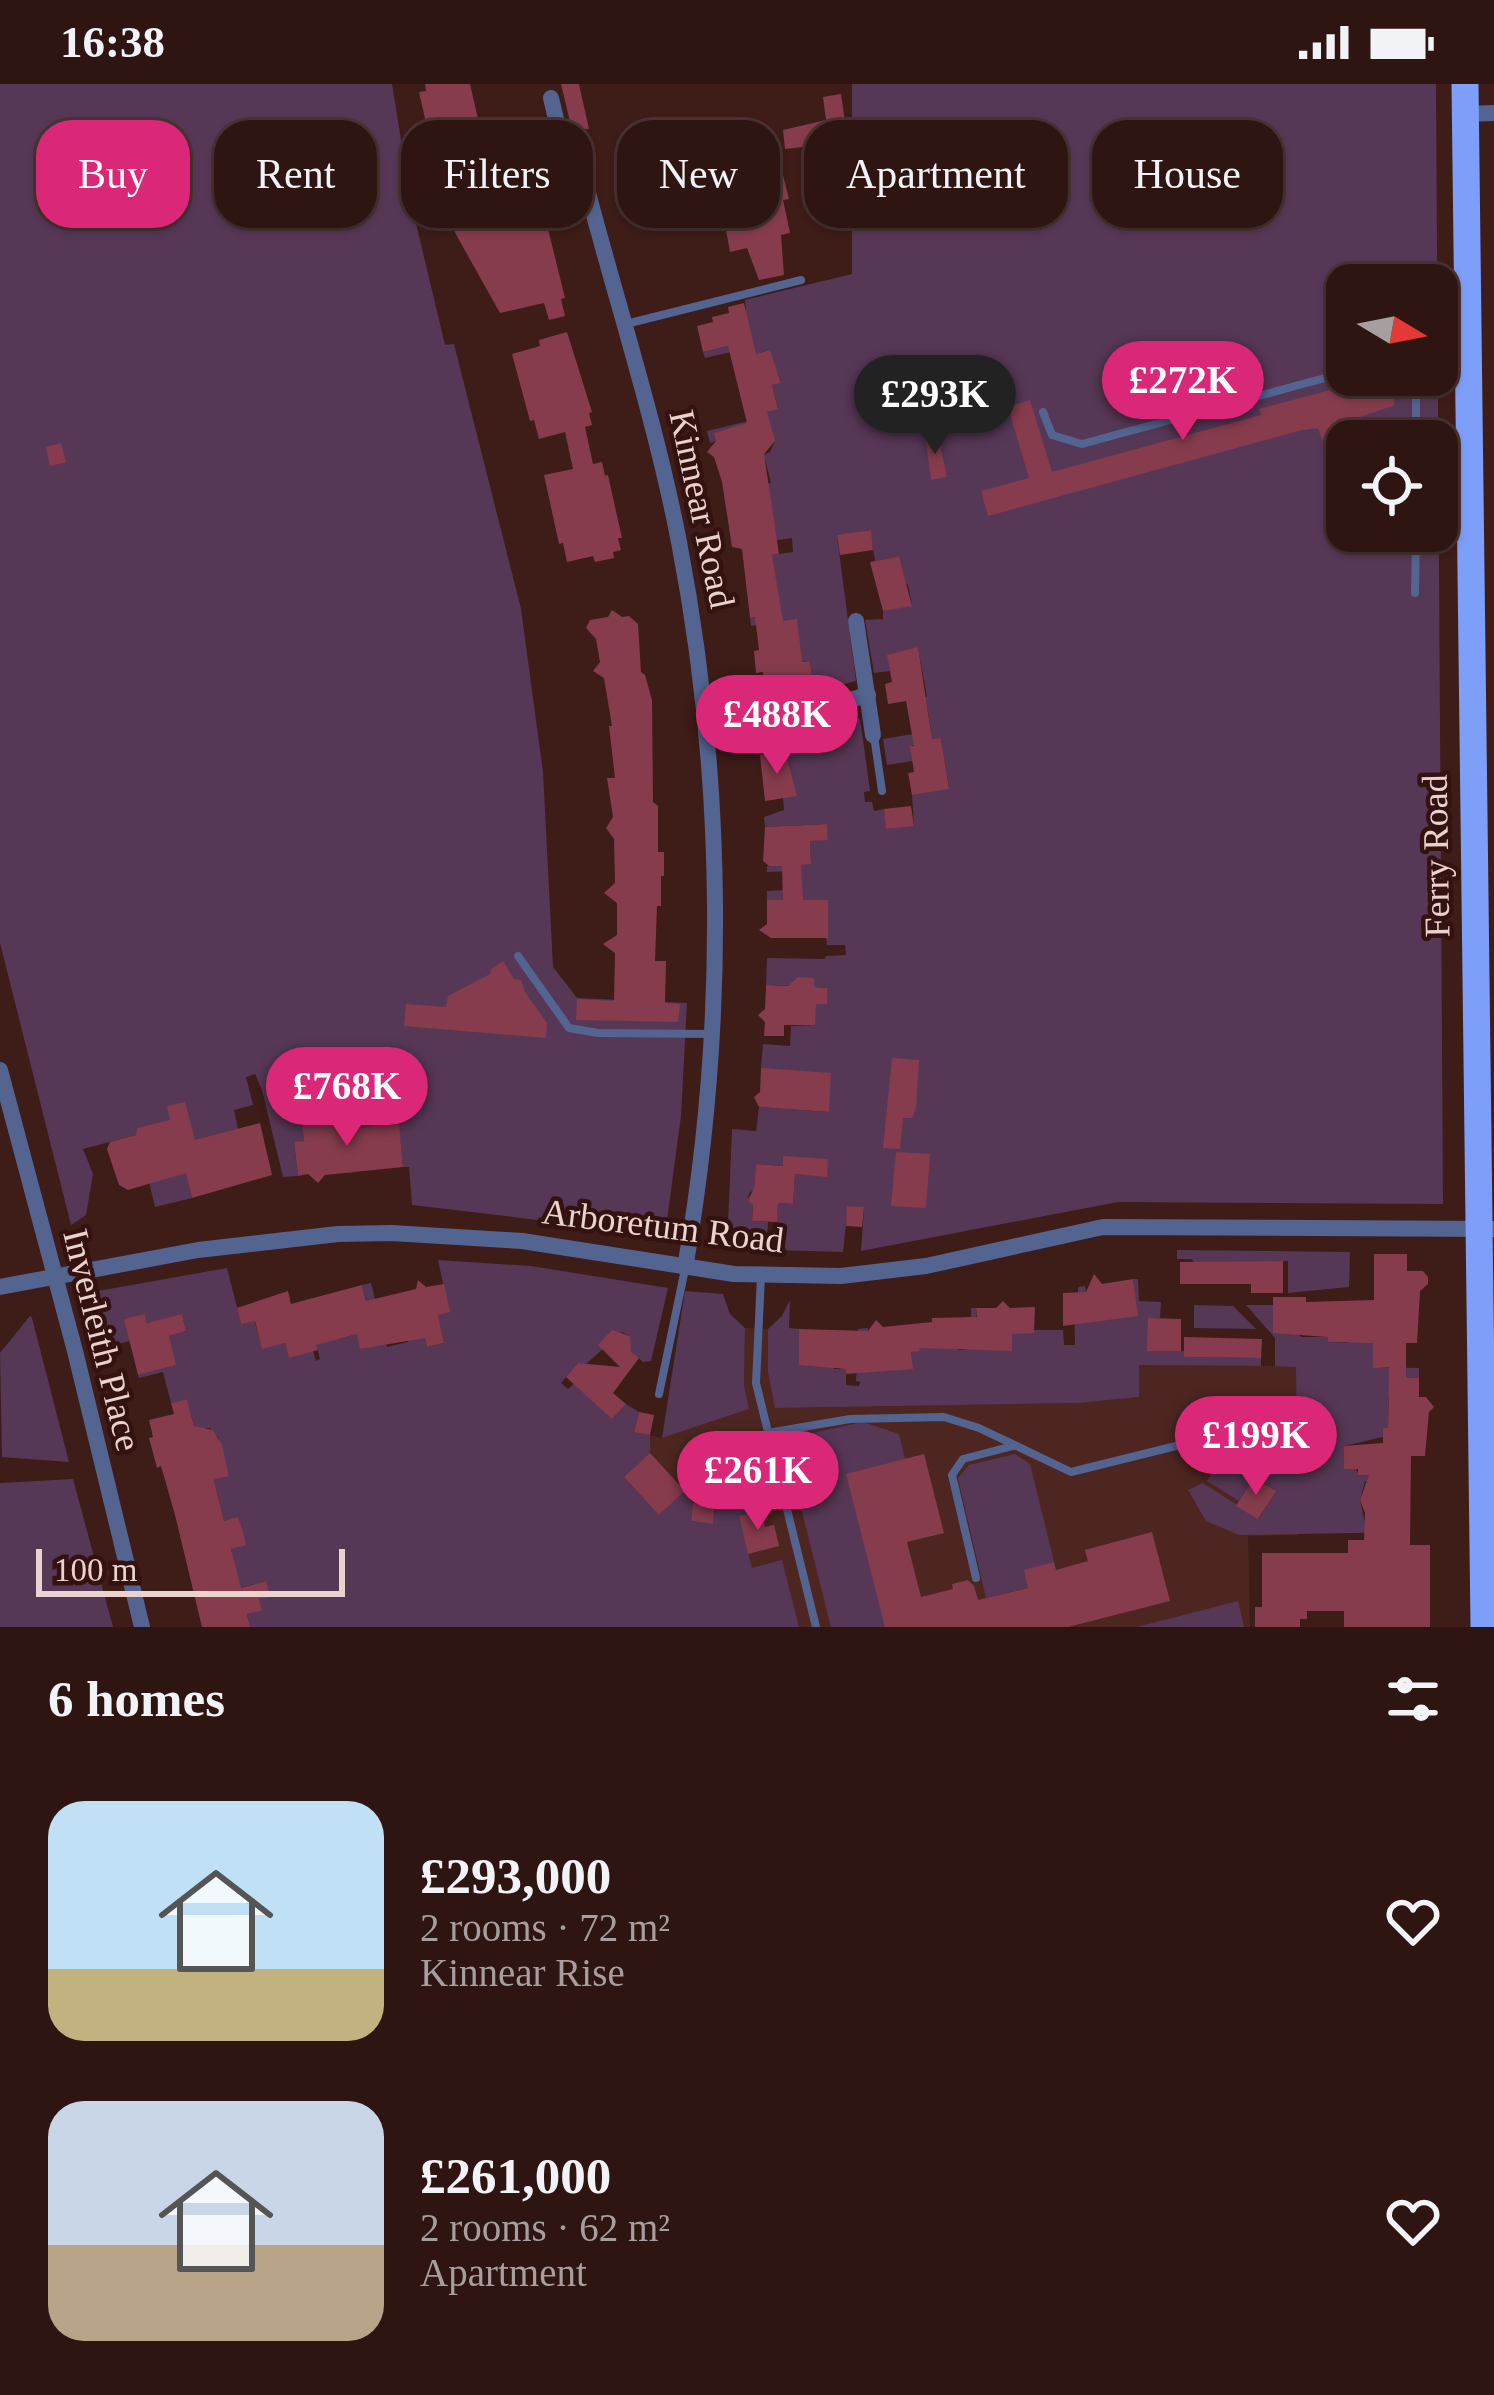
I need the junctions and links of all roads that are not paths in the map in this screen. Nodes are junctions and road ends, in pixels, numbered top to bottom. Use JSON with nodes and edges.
{"nodes":[{"id":1,"x":1465,"y":84,"type":"edge"},
{"id":2,"x":551,"y":98,"type":"dead end"},
{"id":3,"x":1494,"y":113,"type":"edge"},
{"id":4,"x":1465,"y":114,"type":"junction"},
{"id":5,"x":556,"y":120,"type":"edge"},
{"id":6,"x":593,"y":212,"type":"edge"},
{"id":7,"x":801,"y":280,"type":"dead end"},
{"id":8,"x":625,"y":324,"type":"junction"},
{"id":9,"x":1468,"y":342,"type":"junction"},
{"id":10,"x":1458,"y":344,"type":"edge"},
{"id":11,"x":1326,"y":378,"type":"edge"},
{"id":12,"x":1042,"y":412,"type":"dead end"},
{"id":13,"x":1415,"y":552,"type":"edge"},
{"id":14,"x":1415,"y":593,"type":"dead end"},
{"id":15,"x":856,"y":621,"type":"dead end"},
{"id":16,"x":868,"y":695,"type":"junction"},
{"id":17,"x":873,"y":735,"type":"joint"},
{"id":18,"x":708,"y":737,"type":"junction"},
{"id":19,"x":882,"y":790,"type":"dead end"},
{"id":20,"x":1482,"y":792,"type":"edge"},
{"id":21,"x":518,"y":956,"type":"dead end"},
{"id":22,"x":713,"y":1034,"type":"junction"},
{"id":23,"x":0,"y":1070,"type":"edge"},
{"id":24,"x":1486,"y":1229,"type":"edge"},
{"id":25,"x":685,"y":1268,"type":"junction"},
{"id":26,"x":762,"y":1274,"type":"junction"},
{"id":27,"x":56,"y":1277,"type":"junction"},
{"id":28,"x":0,"y":1287,"type":"edge"},
{"id":29,"x":659,"y":1394,"type":"dead end"},
{"id":30,"x":768,"y":1433,"type":"junction"},
{"id":31,"x":1184,"y":1444,"type":"dead end"},
{"id":32,"x":1015,"y":1445,"type":"junction"},
{"id":33,"x":1488,"y":1573,"type":"edge"},
{"id":34,"x":976,"y":1578,"type":"dead end"},
{"id":35,"x":142,"y":1627,"type":"edge"},
{"id":36,"x":816,"y":1627,"type":"edge"},
{"id":37,"x":1484,"y":1627,"type":"edge"}],
"edges":[{"from":1,"to":4,"type":"main road","name":"Ferry Road"},
{"from":2,"to":5,"type":"street","name":"Kinnear Road"},
{"from":3,"to":4,"type":"street"},
{"from":4,"to":9,"type":"main road","name":"Ferry Road"},
{"from":6,"to":8,"type":"street","name":"Kinnear Road"},
{"from":7,"to":8,"type":"lane"},
{"from":8,"to":18,"type":"street","name":"Kinnear Road"},
{"from":9,"to":10,"type":"lane"},
{"from":9,"to":20,"type":"main road","name":"Ferry Road"},
{"from":11,"to":12,"type":"lane"},
{"from":13,"to":14,"type":"lane"},
{"from":15,"to":16,"type":"street"},
{"from":16,"to":17,"type":"street"},
{"from":16,"to":18,"type":"street"},
{"from":17,"to":19,"type":"lane"},
{"from":18,"to":22,"type":"street","name":"Kinnear Road"},
{"from":20,"to":24,"type":"main road","name":"Ferry Road"},
{"from":21,"to":22,"type":"lane"},
{"from":22,"to":25,"type":"street","name":"Kinnear Road"},
{"from":23,"to":27,"type":"street","name":"Inverleith Place"},
{"from":24,"to":26,"type":"street","name":"Arboretum Road"},
{"from":24,"to":33,"type":"main road","name":"Ferry Road"},
{"from":25,"to":26,"type":"street","name":"Arboretum Road"},
{"from":25,"to":27,"type":"street","name":"Arboretum Road"},
{"from":25,"to":29,"type":"lane"},
{"from":26,"to":30,"type":"lane"},
{"from":27,"to":28,"type":"street","name":"Arboretum Road"},
{"from":27,"to":35,"type":"street","name":"Inverleith Place"},
{"from":30,"to":32,"type":"lane"},
{"from":30,"to":36,"type":"lane"},
{"from":31,"to":32,"type":"lane"},
{"from":32,"to":34,"type":"lane"},
{"from":33,"to":37,"type":"main road","name":"Ferry Road"}]}
